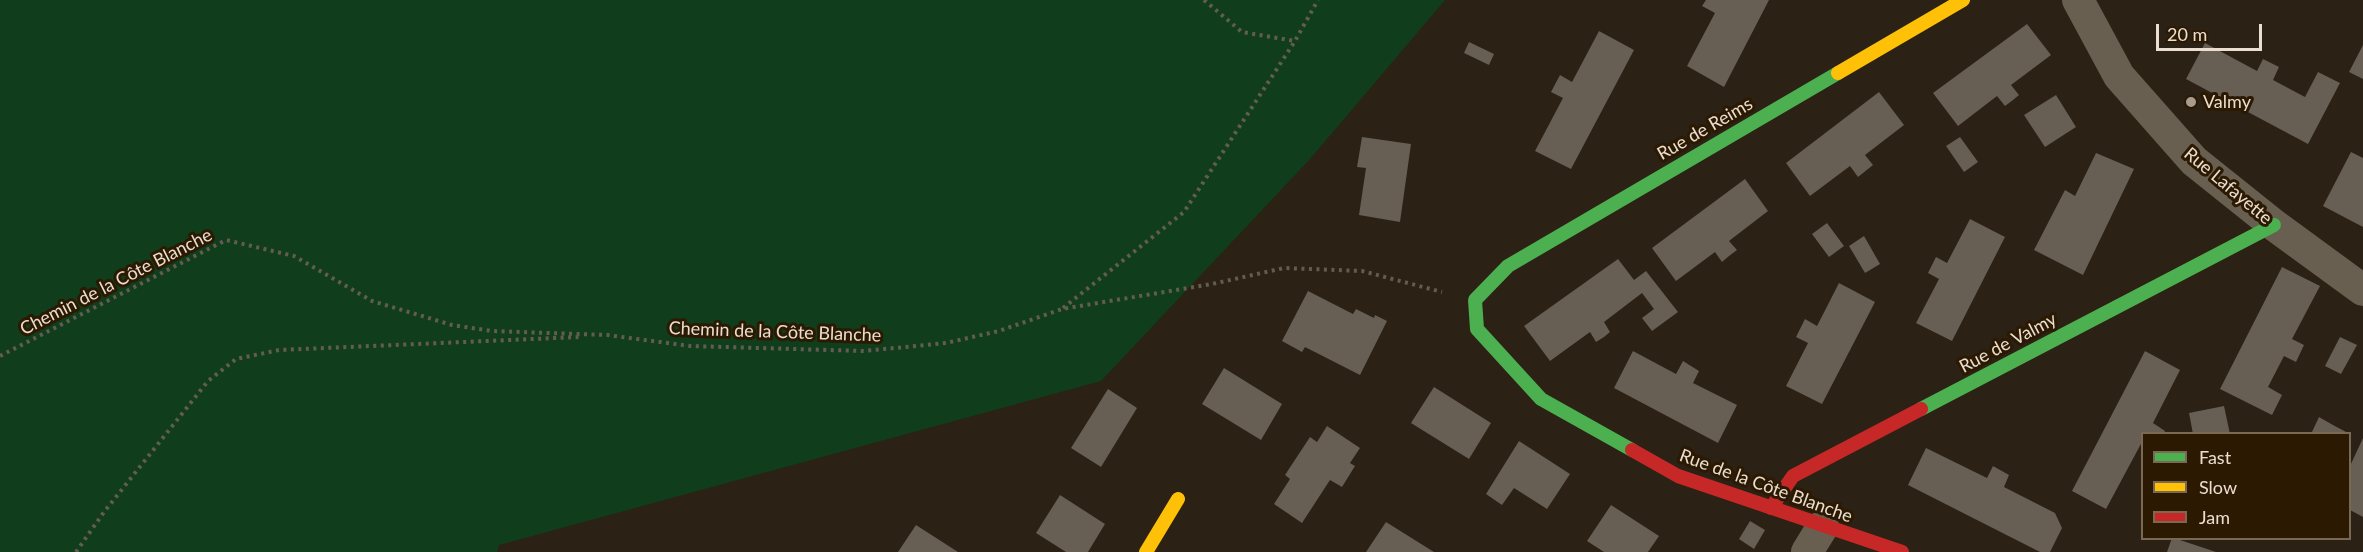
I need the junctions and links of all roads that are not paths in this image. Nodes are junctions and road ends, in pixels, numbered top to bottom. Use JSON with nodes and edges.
{"nodes":[{"id":1,"x":1963,"y":0,"type":"edge"},
{"id":2,"x":2078,"y":0,"type":"edge"},
{"id":3,"x":2274,"y":225,"type":"junction"},
{"id":4,"x":2363,"y":290,"type":"edge"},
{"id":5,"x":1474,"y":300,"type":"joint"},
{"id":6,"x":1178,"y":499,"type":"dead end"},
{"id":7,"x":1771,"y":508,"type":"junction"},
{"id":8,"x":1823,"y":526,"type":"junction"},
{"id":9,"x":1881,"y":549,"type":"edge"},
{"id":10,"x":1146,"y":552,"type":"edge"},
{"id":11,"x":1807,"y":552,"type":"edge"}],
"edges":[{"from":1,"to":5,"type":"street","name":"Rue de Reims"},
{"from":2,"to":3,"type":"street","name":"Rue Lafayette"},
{"from":3,"to":4,"type":"street","name":"Rue Lafayette"},
{"from":3,"to":7,"type":"street","name":"Rue de Valmy"},
{"from":5,"to":7,"type":"street","name":"Rue de la Côte Blanche"},
{"from":6,"to":10,"type":"street"},
{"from":7,"to":8,"type":"street","name":"Rue de la Côte Blanche"},
{"from":8,"to":9,"type":"street","name":"Rue de la Côte Blanche"},
{"from":8,"to":11,"type":"street"}]}
